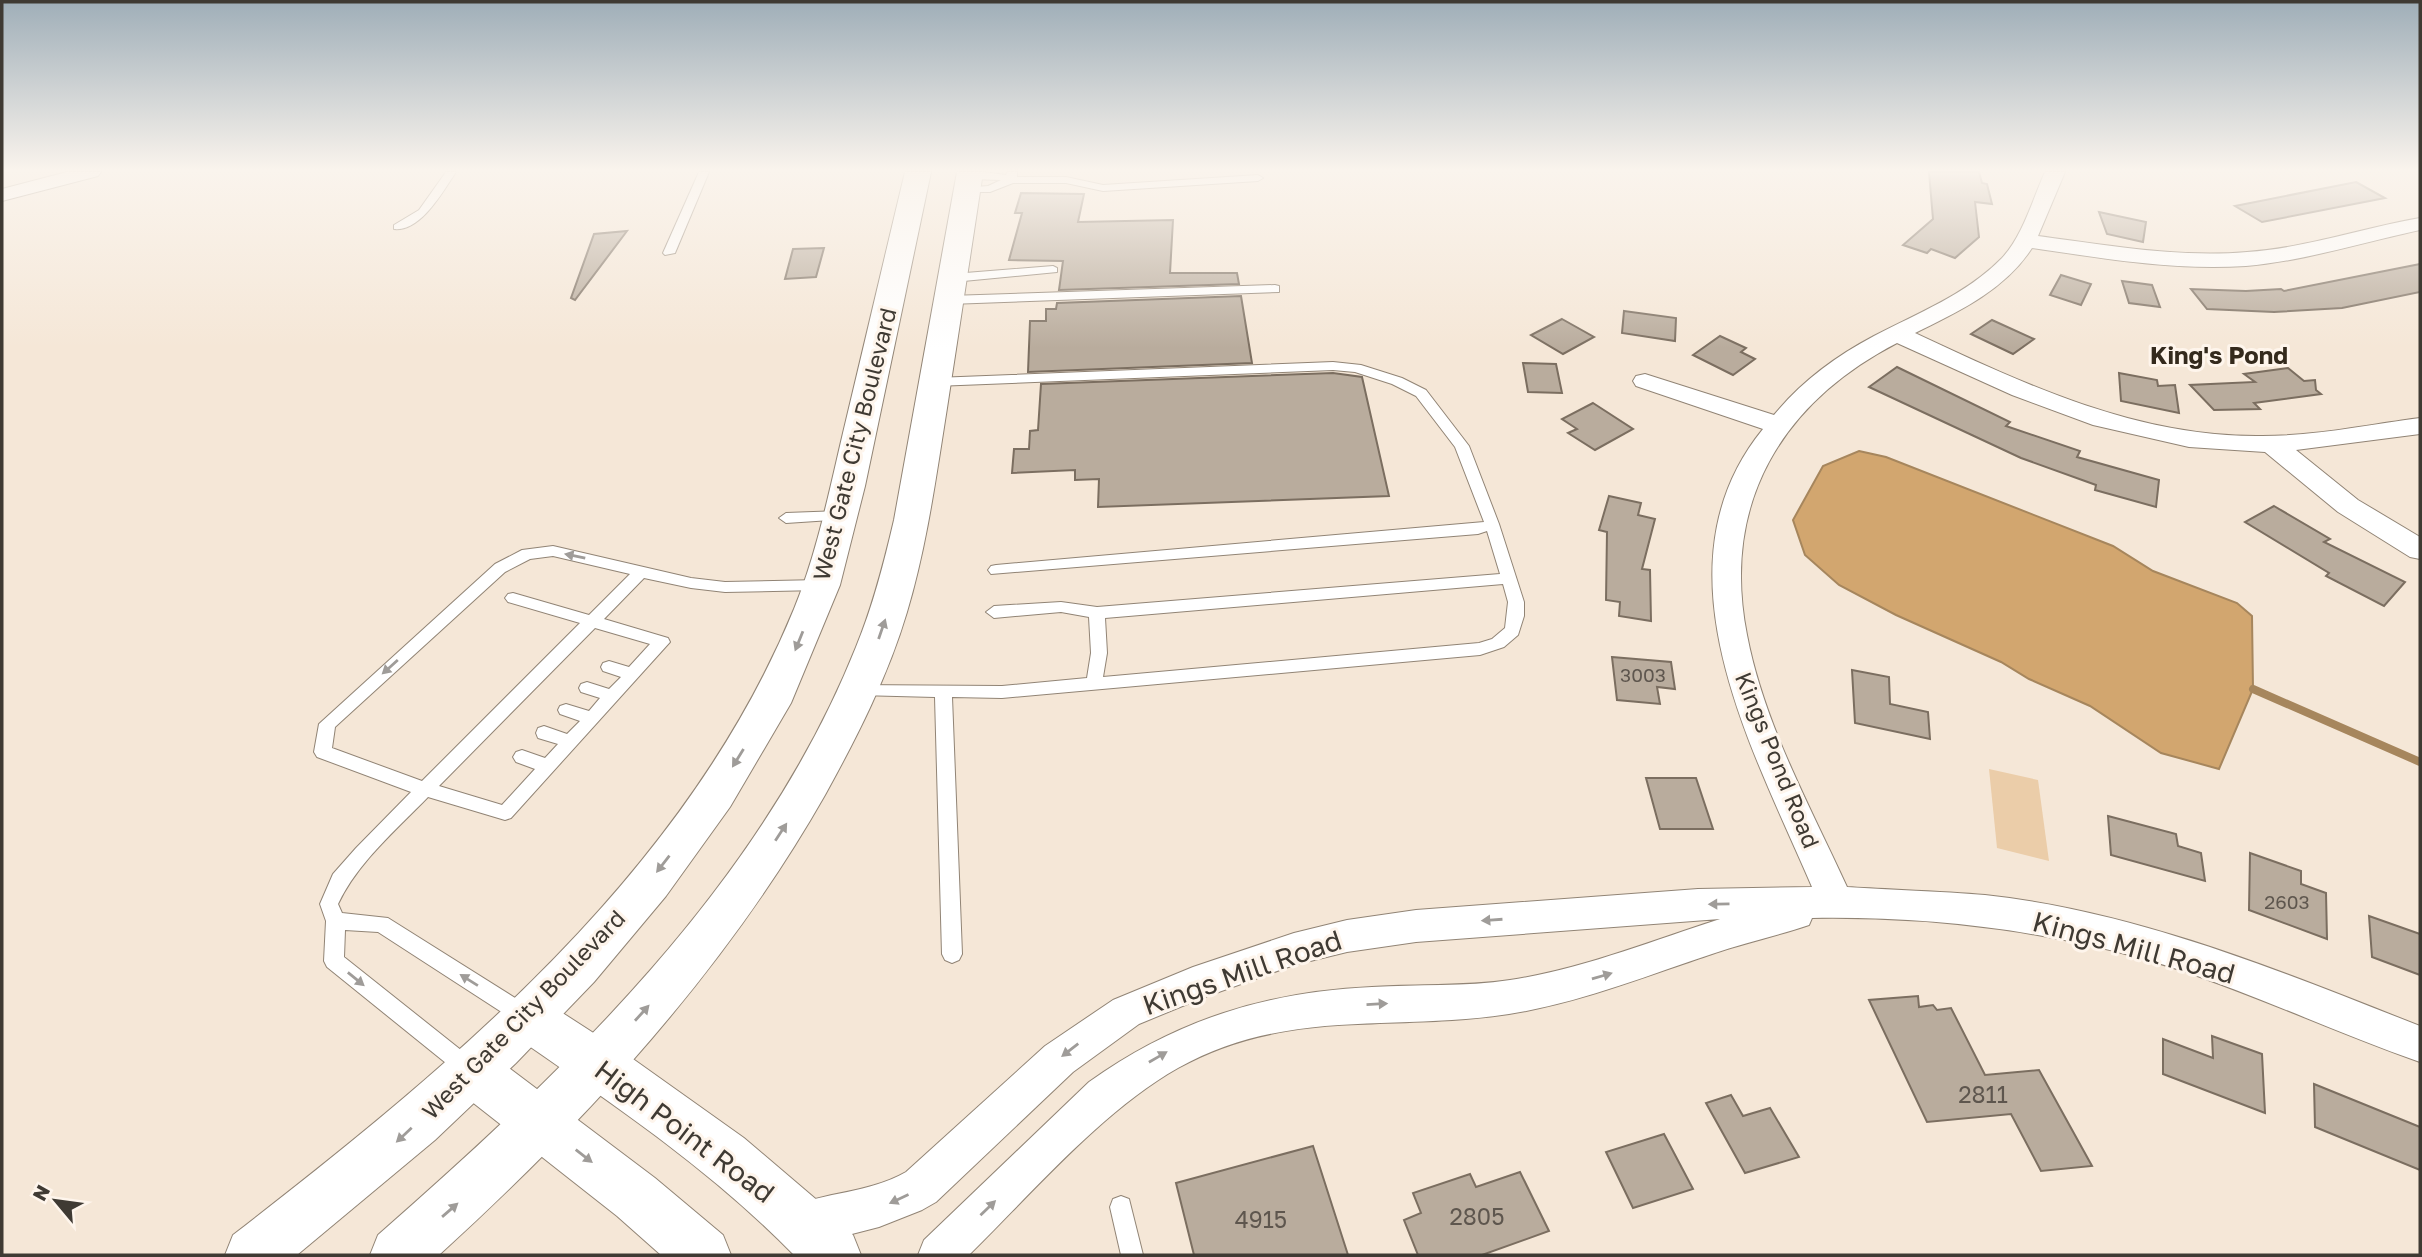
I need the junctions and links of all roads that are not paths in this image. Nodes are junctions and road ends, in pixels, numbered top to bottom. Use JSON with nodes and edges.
{"nodes":[{"id":1,"x":679,"y":231,"type":"edge"},
{"id":2,"x":905,"y":231,"type":"edge"},
{"id":3,"x":961,"y":231,"type":"edge"},
{"id":4,"x":2028,"y":231,"type":"edge"},
{"id":5,"x":2391,"y":231,"type":"edge"},
{"id":6,"x":2024,"y":240,"type":"junction"},
{"id":7,"x":669,"y":253,"type":"dead end"},
{"id":8,"x":1053,"y":270,"type":"dead end"},
{"id":9,"x":951,"y":289,"type":"junction"},
{"id":10,"x":1275,"y":289,"type":"dead end"},
{"id":11,"x":1898,"y":334,"type":"junction"},
{"id":12,"x":1645,"y":381,"type":"dead end"},
{"id":13,"x":935,"y":382,"type":"junction"},
{"id":14,"x":1777,"y":425,"type":"junction"},
{"id":15,"x":2420,"y":426,"type":"edge"},
{"id":16,"x":2270,"y":443,"type":"junction"},
{"id":17,"x":841,"y":516,"type":"junction"},
{"id":18,"x":786,"y":518,"type":"dead end"},
{"id":19,"x":1492,"y":524,"type":"junction"},
{"id":20,"x":2420,"y":550,"type":"edge"},
{"id":21,"x":996,"y":570,"type":"dead end"},
{"id":22,"x":642,"y":572,"type":"junction"},
{"id":23,"x":1508,"y":578,"type":"junction"},
{"id":24,"x":820,"y":585,"type":"junction"},
{"id":25,"x":513,"y":598,"type":"dead end"},
{"id":26,"x":994,"y":612,"type":"dead end"},
{"id":27,"x":1097,"y":613,"type":"junction"},
{"id":28,"x":594,"y":622,"type":"junction"},
{"id":29,"x":609,"y":667,"type":"dead end"},
{"id":30,"x":632,"y":674,"type":"junction"},
{"id":31,"x":1094,"y":683,"type":"junction"},
{"id":32,"x":587,"y":688,"type":"dead end"},
{"id":33,"x":858,"y":689,"type":"junction"},
{"id":34,"x":943,"y":690,"type":"junction"},
{"id":35,"x":612,"y":696,"type":"junction"},
{"id":36,"x":566,"y":710,"type":"dead end"},
{"id":37,"x":592,"y":718,"type":"junction"},
{"id":38,"x":544,"y":733,"type":"dead end"},
{"id":39,"x":570,"y":741,"type":"junction"},
{"id":40,"x":522,"y":757,"type":"dead end"},
{"id":41,"x":547,"y":766,"type":"junction"},
{"id":42,"x":428,"y":789,"type":"junction"},
{"id":43,"x":1836,"y":902,"type":"junction"},
{"id":44,"x":336,"y":921,"type":"junction"},
{"id":45,"x":952,"y":954,"type":"dead end"},
{"id":46,"x":527,"y":1017,"type":"junction"},
{"id":47,"x":2420,"y":1044,"type":"edge"},
{"id":48,"x":597,"y":1063,"type":"junction"},
{"id":49,"x":471,"y":1070,"type":"junction"},
{"id":50,"x":540,"y":1123,"type":"junction"},
{"id":51,"x":1121,"y":1206,"type":"dead end"},
{"id":52,"x":818,"y":1239,"type":"edge"},
{"id":53,"x":253,"y":1255,"type":"edge"},
{"id":54,"x":398,"y":1255,"type":"edge"},
{"id":55,"x":703,"y":1255,"type":"edge"},
{"id":56,"x":939,"y":1255,"type":"edge"},
{"id":57,"x":1132,"y":1255,"type":"edge"}],
"edges":[{"from":1,"to":7,"type":"lane"},
{"from":2,"to":17,"type":"main road","name":"West Gate City Boulevard"},
{"from":3,"to":9,"type":"main road"},
{"from":4,"to":6,"type":"street","name":"Kings Pond Road"},
{"from":5,"to":6,"type":"street"},
{"from":6,"to":11,"type":"street","name":"Kings Pond Road"},
{"from":8,"to":9,"type":"lane"},
{"from":9,"to":10,"type":"lane"},
{"from":9,"to":13,"type":"main road"},
{"from":11,"to":14,"type":"street","name":"Kings Pond Road"},
{"from":11,"to":16,"type":"street"},
{"from":12,"to":14,"type":"street"},
{"from":13,"to":19,"type":"lane"},
{"from":33,"to":13,"type":"main road","one_way":true},
{"from":14,"to":43,"type":"street","name":"Kings Pond Road"},
{"from":15,"to":16,"type":"street"},
{"from":16,"to":20,"type":"street"},
{"from":17,"to":18,"type":"lane"},
{"from":17,"to":24,"type":"main road","name":"West Gate City Boulevard"},
{"from":19,"to":21,"type":"lane"},
{"from":19,"to":23,"type":"lane"},
{"from":22,"to":24,"type":"lane"},
{"from":22,"to":28,"type":"lane"},
{"from":22,"to":42,"type":"lane","one_way":true},
{"from":23,"to":27,"type":"lane"},
{"from":23,"to":31,"type":"lane"},
{"from":24,"to":46,"type":"main road","name":"West Gate City Boulevard","one_way":true},
{"from":25,"to":28,"type":"lane"},
{"from":26,"to":27,"type":"lane"},
{"from":27,"to":31,"type":"lane"},
{"from":28,"to":30,"type":"lane"},
{"from":28,"to":42,"type":"lane"},
{"from":29,"to":30,"type":"lane"},
{"from":30,"to":35,"type":"lane"},
{"from":31,"to":34,"type":"lane"},
{"from":32,"to":35,"type":"lane"},
{"from":33,"to":34,"type":"lane"},
{"from":48,"to":33,"type":"main road","one_way":true},
{"from":34,"to":45,"type":"lane"},
{"from":35,"to":37,"type":"lane"},
{"from":36,"to":37,"type":"lane"},
{"from":37,"to":39,"type":"lane"},
{"from":38,"to":39,"type":"lane"},
{"from":39,"to":41,"type":"lane"},
{"from":40,"to":41,"type":"lane"},
{"from":41,"to":42,"type":"lane"},
{"from":42,"to":44,"type":"lane"},
{"from":43,"to":47,"type":"street","name":"Kings Mill Road"},
{"from":43,"to":52,"type":"street","name":"Kings Mill Road","one_way":true},
{"from":56,"to":43,"type":"street","name":"Kings Mill Road","one_way":true},
{"from":46,"to":44,"type":"lane","one_way":true},
{"from":44,"to":49,"type":"lane","one_way":true},
{"from":46,"to":48,"type":"main road","name":"High Point Road"},
{"from":46,"to":49,"type":"main road","name":"West Gate City Boulevard"},
{"from":48,"to":50,"type":"main road"},
{"from":48,"to":52,"type":"main road","name":"High Point Road"},
{"from":49,"to":50,"type":"main road"},
{"from":49,"to":53,"type":"main road","name":"West Gate City Boulevard","one_way":true},
{"from":54,"to":50,"type":"main road","one_way":true},
{"from":50,"to":55,"type":"main road","one_way":true},
{"from":51,"to":57,"type":"lane"}]}
